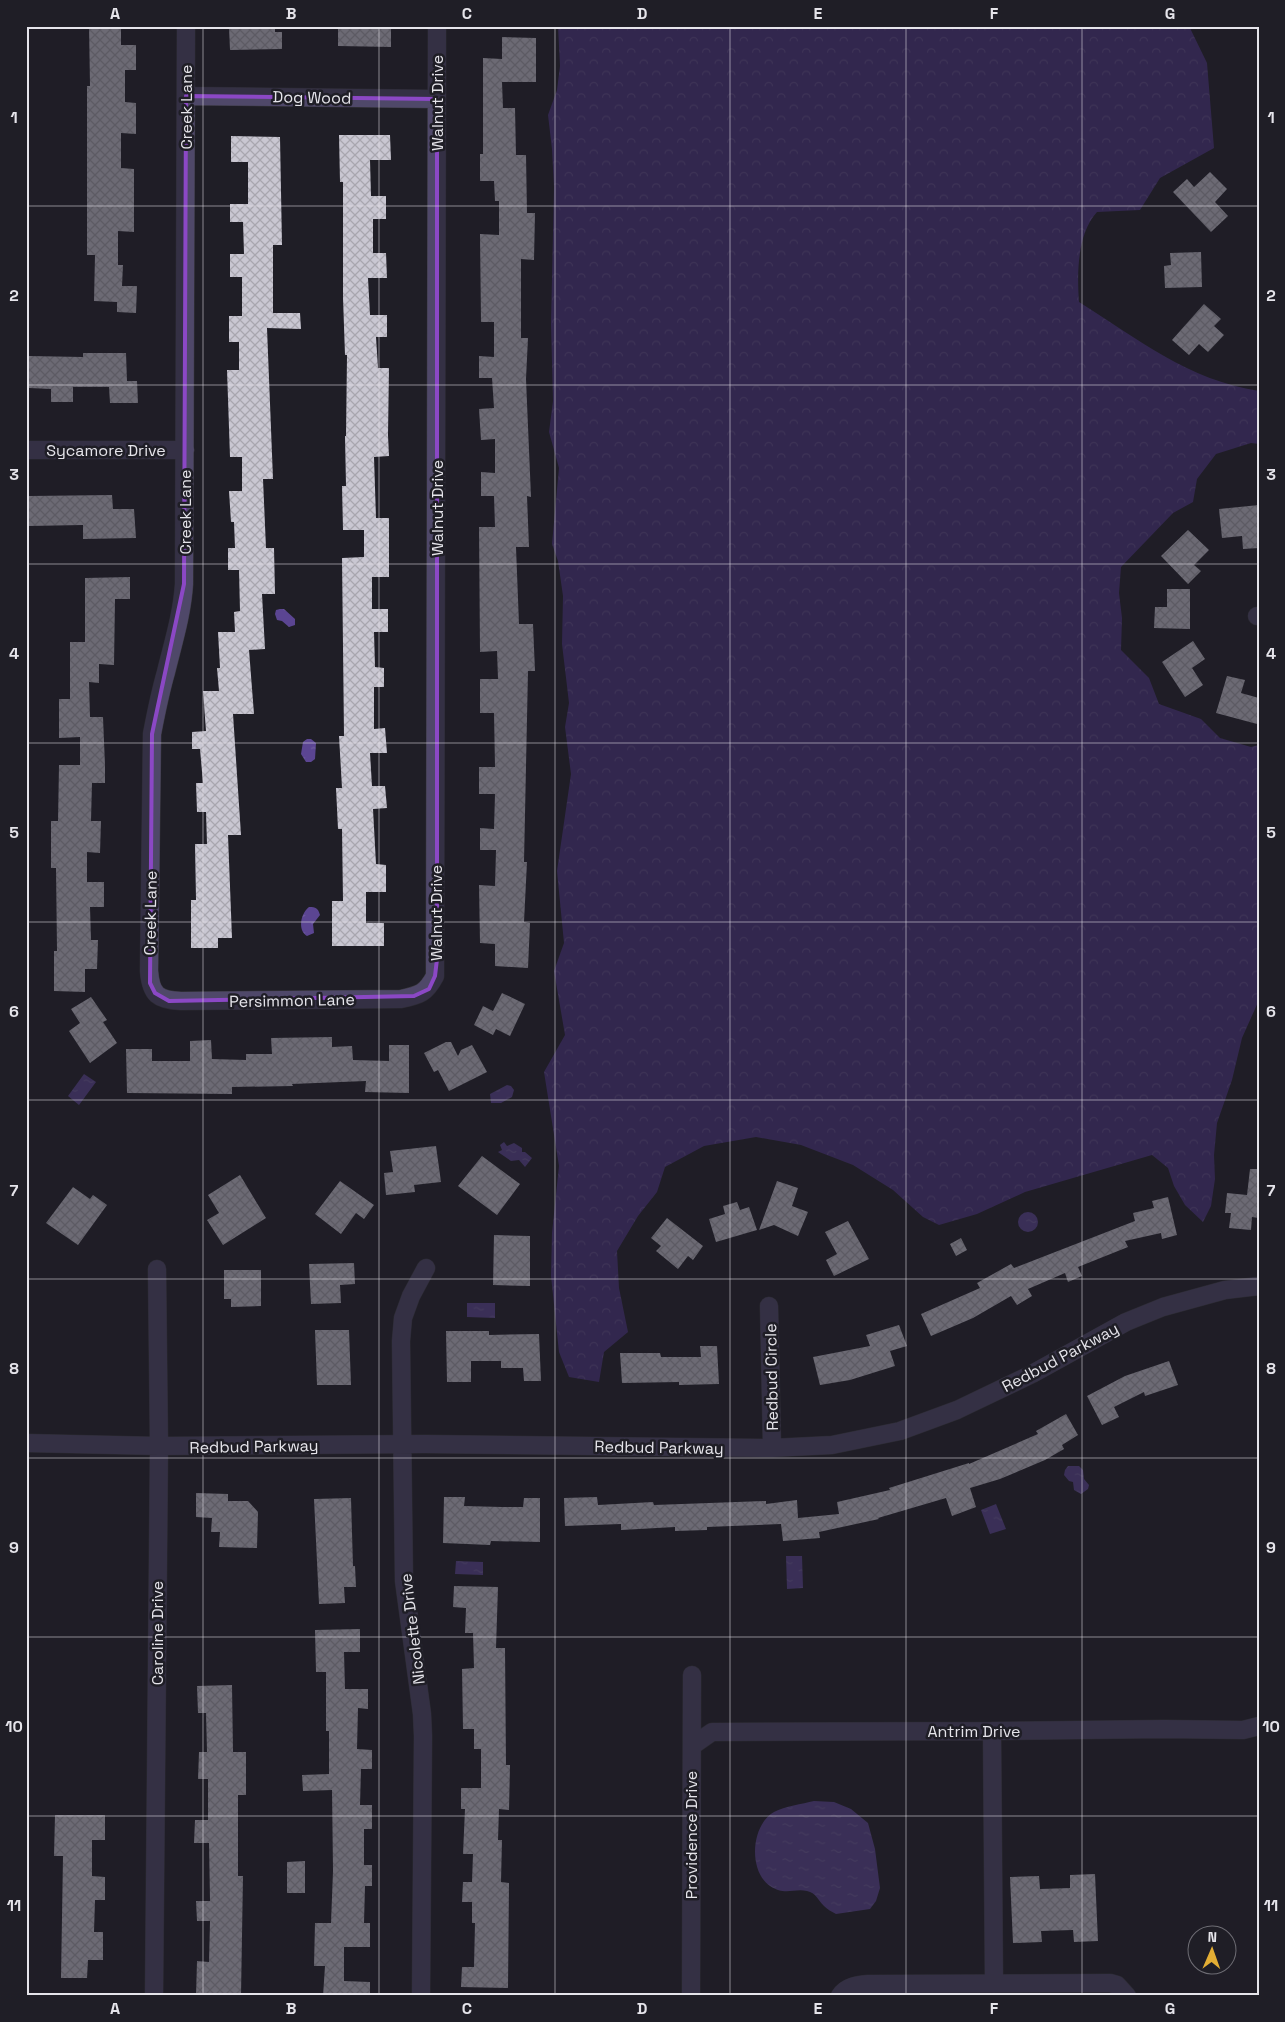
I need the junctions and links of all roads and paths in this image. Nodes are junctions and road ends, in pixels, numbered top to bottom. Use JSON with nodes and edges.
{"nodes":[{"id":1,"x":186,"y":26,"type":"edge"},
{"id":2,"x":438,"y":26,"type":"edge"},
{"id":3,"x":186,"y":96,"type":"junction"},
{"id":4,"x":437,"y":99,"type":"junction"},
{"id":5,"x":26,"y":450,"type":"edge"},
{"id":6,"x":185,"y":450,"type":"junction"},
{"id":7,"x":429,"y":989,"type":"joint"},
{"id":8,"x":155,"y":993,"type":"joint"},
{"id":9,"x":426,"y":1268,"type":"dead end"},
{"id":10,"x":157,"y":1269,"type":"dead end"},
{"id":11,"x":1259,"y":1286,"type":"edge"},
{"id":12,"x":769,"y":1306,"type":"dead end"},
{"id":13,"x":26,"y":1443,"type":"edge"},
{"id":14,"x":403,"y":1444,"type":"junction"},
{"id":15,"x":159,"y":1446,"type":"junction"},
{"id":16,"x":772,"y":1448,"type":"junction"},
{"id":17,"x":692,"y":1675,"type":"dead end"},
{"id":18,"x":1259,"y":1726,"type":"edge"},
{"id":19,"x":992,"y":1731,"type":"junction"},
{"id":20,"x":692,"y":1746,"type":"junction"},
{"id":21,"x":994,"y":1984,"type":"junction"},
{"id":22,"x":154,"y":1996,"type":"edge"},
{"id":23,"x":420,"y":1996,"type":"edge"},
{"id":24,"x":691,"y":1996,"type":"edge"},
{"id":25,"x":840,"y":1996,"type":"edge"},
{"id":26,"x":1127,"y":1996,"type":"edge"}],
"edges":[{"from":1,"to":3,"type":"street","name":"Creek Lane"},
{"from":2,"to":4,"type":"street","name":"Walnut Drive"},
{"from":3,"to":4,"type":"street","name":"Dog Wood"},
{"from":3,"to":6,"type":"street","name":"Creek Lane"},
{"from":4,"to":7,"type":"street","name":"Walnut Drive"},
{"from":5,"to":6,"type":"street","name":"Sycamore Drive"},
{"from":6,"to":8,"type":"street","name":"Creek Lane"},
{"from":7,"to":8,"type":"street","name":"Persimmon Lane"},
{"from":9,"to":14,"type":"street","name":"Nicolette Drive"},
{"from":10,"to":15,"type":"street","name":"Caroline Drive"},
{"from":11,"to":16,"type":"street","name":"Redbud Parkway"},
{"from":12,"to":16,"type":"street","name":"Redbud Circle"},
{"from":13,"to":15,"type":"street","name":"Redbud Parkway"},
{"from":14,"to":15,"type":"street","name":"Redbud Parkway"},
{"from":14,"to":16,"type":"street","name":"Redbud Parkway"},
{"from":14,"to":23,"type":"street","name":"Nicolette Drive"},
{"from":15,"to":22,"type":"street","name":"Caroline Drive"},
{"from":17,"to":20,"type":"street","name":"Providence Drive"},
{"from":18,"to":19,"type":"street","name":"Antrim Drive"},
{"from":19,"to":20,"type":"street","name":"Antrim Drive"},
{"from":19,"to":21,"type":"street"},
{"from":20,"to":24,"type":"street","name":"Providence Drive"},
{"from":21,"to":25,"type":"street"},
{"from":21,"to":26,"type":"street"}]}
